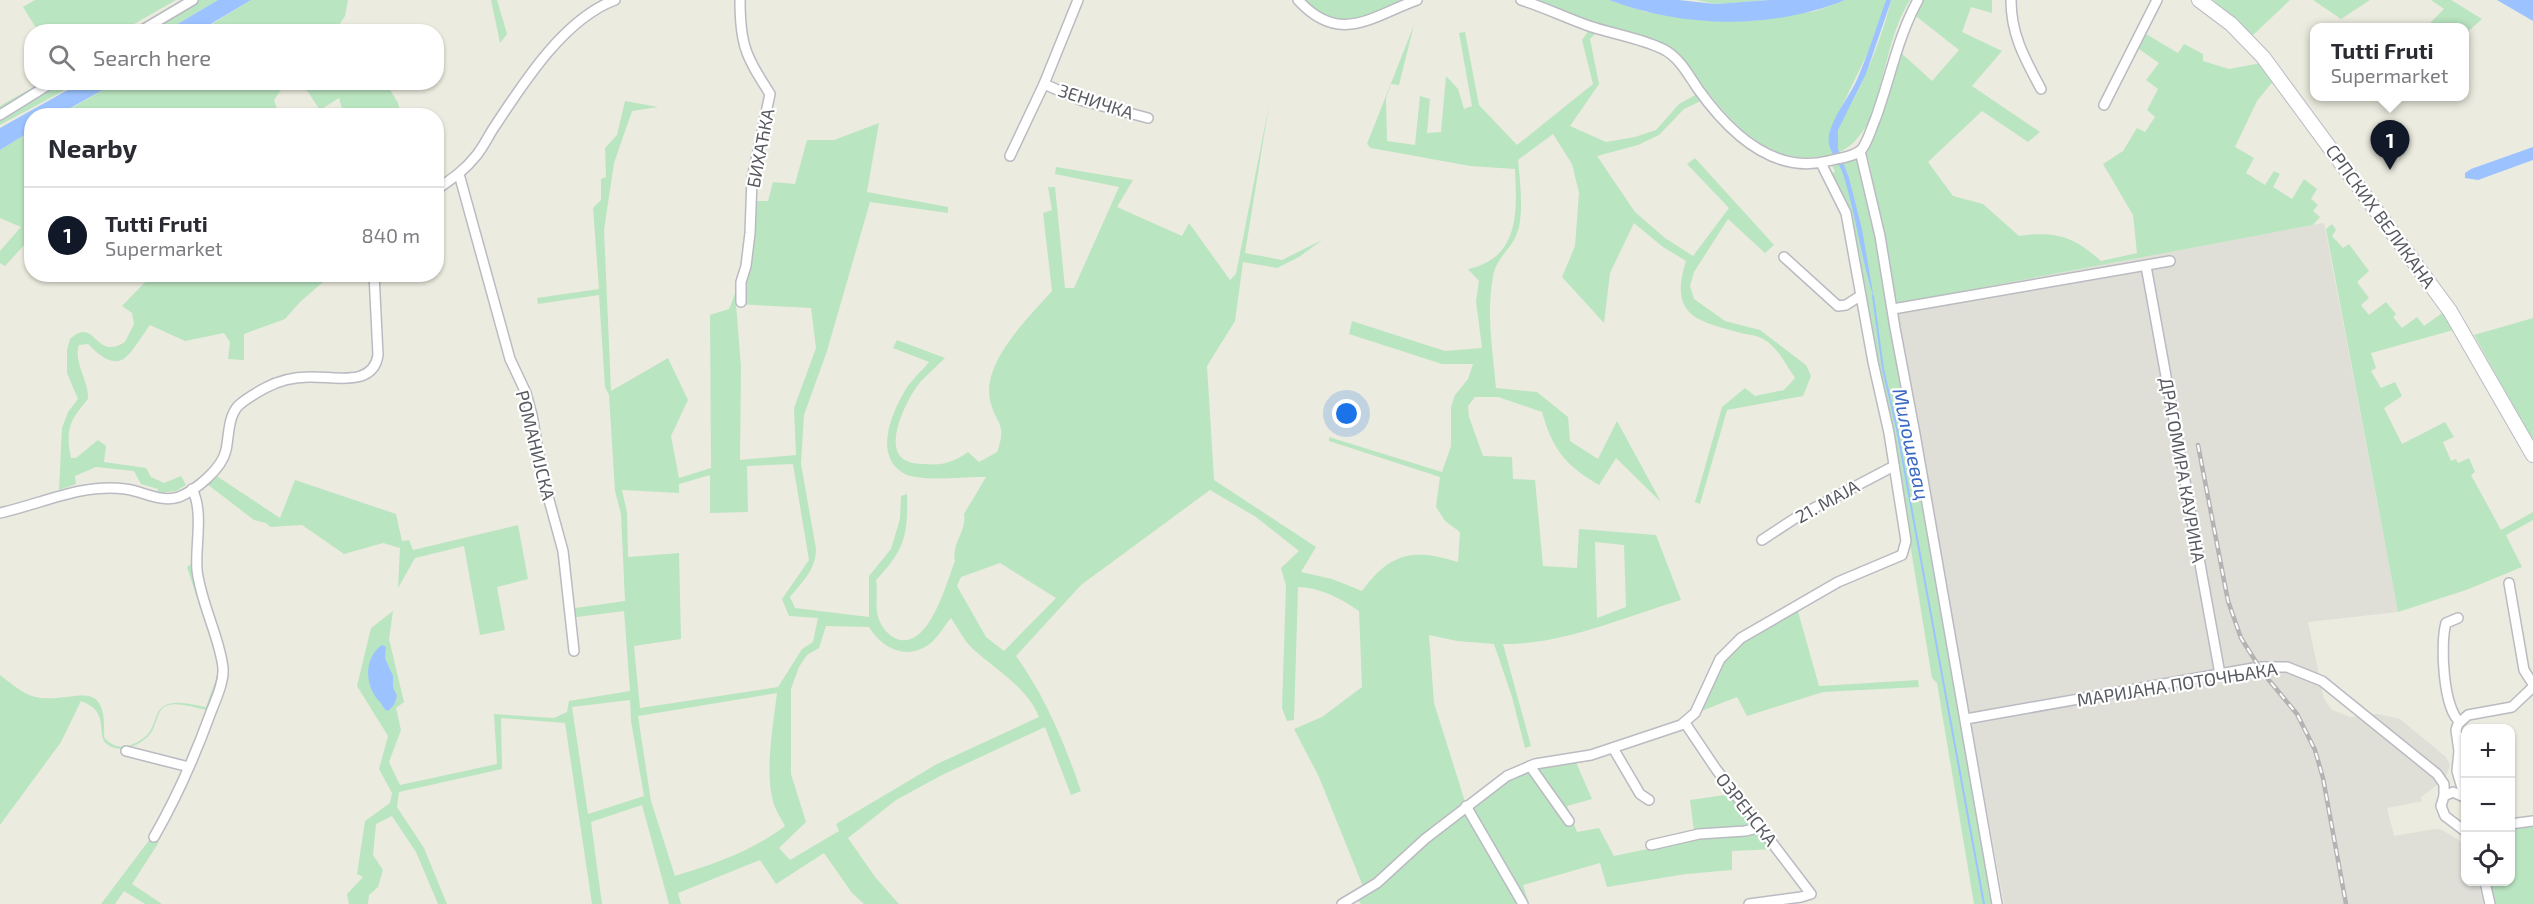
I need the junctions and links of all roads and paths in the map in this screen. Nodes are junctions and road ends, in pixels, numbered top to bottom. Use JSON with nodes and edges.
{"nodes":[{"id":1,"x":193,"y":0,"type":"edge"},
{"id":2,"x":615,"y":0,"type":"edge"},
{"id":3,"x":740,"y":0,"type":"edge"},
{"id":4,"x":1078,"y":0,"type":"edge"},
{"id":5,"x":1298,"y":0,"type":"edge"},
{"id":6,"x":1417,"y":0,"type":"edge"},
{"id":7,"x":1521,"y":0,"type":"edge"},
{"id":8,"x":1918,"y":0,"type":"edge"},
{"id":9,"x":2011,"y":0,"type":"edge"},
{"id":10,"x":2157,"y":0,"type":"edge"},
{"id":11,"x":2199,"y":0,"type":"edge"},
{"id":12,"x":152,"y":24,"type":"edge"},
{"id":13,"x":1044,"y":84,"type":"junction"},
{"id":14,"x":2041,"y":89,"type":"dead end"},
{"id":15,"x":40,"y":90,"type":"edge"},
{"id":16,"x":2104,"y":105,"type":"dead end"},
{"id":17,"x":0,"y":115,"type":"edge"},
{"id":18,"x":1148,"y":118,"type":"dead end"},
{"id":19,"x":1860,"y":151,"type":"junction"},
{"id":20,"x":1010,"y":156,"type":"dead end"},
{"id":21,"x":1825,"y":162,"type":"junction"},
{"id":22,"x":459,"y":174,"type":"junction"},
{"id":23,"x":444,"y":184,"type":"edge"},
{"id":24,"x":1784,"y":257,"type":"dead end"},
{"id":25,"x":2170,"y":261,"type":"dead end"},
{"id":26,"x":2146,"y":266,"type":"junction"},
{"id":27,"x":374,"y":282,"type":"edge"},
{"id":28,"x":1860,"y":296,"type":"junction"},
{"id":29,"x":741,"y":303,"type":"dead end"},
{"id":30,"x":1893,"y":309,"type":"junction"},
{"id":31,"x":2533,"y":455,"type":"edge"},
{"id":32,"x":1894,"y":466,"type":"junction"},
{"id":33,"x":192,"y":489,"type":"junction"},
{"id":34,"x":0,"y":513,"type":"edge"},
{"id":35,"x":1762,"y":540,"type":"dead end"},
{"id":36,"x":2509,"y":583,"type":"dead end"},
{"id":37,"x":2458,"y":618,"type":"dead end"},
{"id":38,"x":574,"y":651,"type":"dead end"},
{"id":39,"x":2220,"y":674,"type":"junction"},
{"id":40,"x":2533,"y":686,"type":"edge"},
{"id":41,"x":1966,"y":719,"type":"junction"},
{"id":42,"x":2460,"y":722,"type":"junction"},
{"id":43,"x":1685,"y":723,"type":"junction"},
{"id":44,"x":1613,"y":748,"type":"junction"},
{"id":45,"x":126,"y":751,"type":"dead end"},
{"id":46,"x":1530,"y":766,"type":"junction"},
{"id":47,"x":189,"y":767,"type":"junction"},
{"id":48,"x":2461,"y":784,"type":"edge"},
{"id":49,"x":2444,"y":796,"type":"junction"},
{"id":50,"x":2461,"y":796,"type":"edge"},
{"id":51,"x":1649,"y":800,"type":"dead end"},
{"id":52,"x":1466,"y":806,"type":"junction"},
{"id":53,"x":1569,"y":821,"type":"dead end"},
{"id":54,"x":2533,"y":821,"type":"edge"},
{"id":55,"x":2515,"y":823,"type":"edge"},
{"id":56,"x":1762,"y":827,"type":"junction"},
{"id":57,"x":2461,"y":828,"type":"edge"},
{"id":58,"x":153,"y":837,"type":"dead end"},
{"id":59,"x":1651,"y":845,"type":"dead end"},
{"id":60,"x":2486,"y":886,"type":"edge"},
{"id":61,"x":1342,"y":904,"type":"edge"},
{"id":62,"x":1523,"y":904,"type":"edge"},
{"id":63,"x":1749,"y":904,"type":"edge"},
{"id":64,"x":1997,"y":904,"type":"edge"},
{"id":65,"x":2490,"y":904,"type":"edge"}],
"edges":[{"from":1,"to":12,"type":"street"},
{"from":2,"to":22,"type":"street"},
{"from":3,"to":29,"type":"street","name":"БИХАЋКА"},
{"from":4,"to":13,"type":"street","name":"ЗЕНИЧКА"},
{"from":5,"to":6,"type":"street"},
{"from":7,"to":21,"type":"street"},
{"from":8,"to":19,"type":"street"},
{"from":9,"to":14,"type":"street"},
{"from":10,"to":16,"type":"street"},
{"from":11,"to":31,"type":"main road","name":"СРПСКИХ ВЕЛИКАНА"},
{"from":13,"to":18,"type":"street","name":"ЗЕНИЧКА"},
{"from":13,"to":20,"type":"street","name":"ЗЕНИЧКА"},
{"from":15,"to":17,"type":"street"},
{"from":19,"to":21,"type":"street"},
{"from":19,"to":30,"type":"street"},
{"from":21,"to":28,"type":"street"},
{"from":22,"to":23,"type":"street"},
{"from":22,"to":38,"type":"street","name":"РОМАНИЈСКА"},
{"from":24,"to":28,"type":"street"},
{"from":25,"to":26,"type":"street"},
{"from":26,"to":30,"type":"street"},
{"from":26,"to":39,"type":"street","name":"ДРАГОМИРА КАУРИНА"},
{"from":27,"to":33,"type":"street"},
{"from":28,"to":32,"type":"street"},
{"from":30,"to":41,"type":"street"},
{"from":32,"to":35,"type":"street","name":"21. МАЈА"},
{"from":32,"to":43,"type":"street"},
{"from":33,"to":34,"type":"street"},
{"from":33,"to":47,"type":"street"},
{"from":36,"to":40,"type":"street"},
{"from":37,"to":42,"type":"street"},
{"from":39,"to":41,"type":"street","name":"МАРИЈАНА ПОТОЧЊАКА"},
{"from":39,"to":49,"type":"street","name":"МАРИЈАНА ПОТОЧЊАКА"},
{"from":40,"to":42,"type":"street"},
{"from":41,"to":64,"type":"street"},
{"from":42,"to":48,"type":"street"},
{"from":43,"to":44,"type":"street"},
{"from":43,"to":56,"type":"street","name":"ОЗРЕНСКА"},
{"from":44,"to":46,"type":"street"},
{"from":44,"to":51,"type":"street"},
{"from":45,"to":47,"type":"street"},
{"from":46,"to":52,"type":"street"},
{"from":46,"to":53,"type":"street"},
{"from":47,"to":58,"type":"street"},
{"from":49,"to":50,"type":"street"},
{"from":49,"to":57,"type":"street","name":"МАРИЈАНА ПОТОЧЊАКА"},
{"from":52,"to":61,"type":"street"},
{"from":52,"to":62,"type":"street"},
{"from":54,"to":55,"type":"street"},
{"from":56,"to":59,"type":"street"},
{"from":56,"to":63,"type":"street","name":"ОЗРЕНСКА"},
{"from":60,"to":65,"type":"street"}]}
